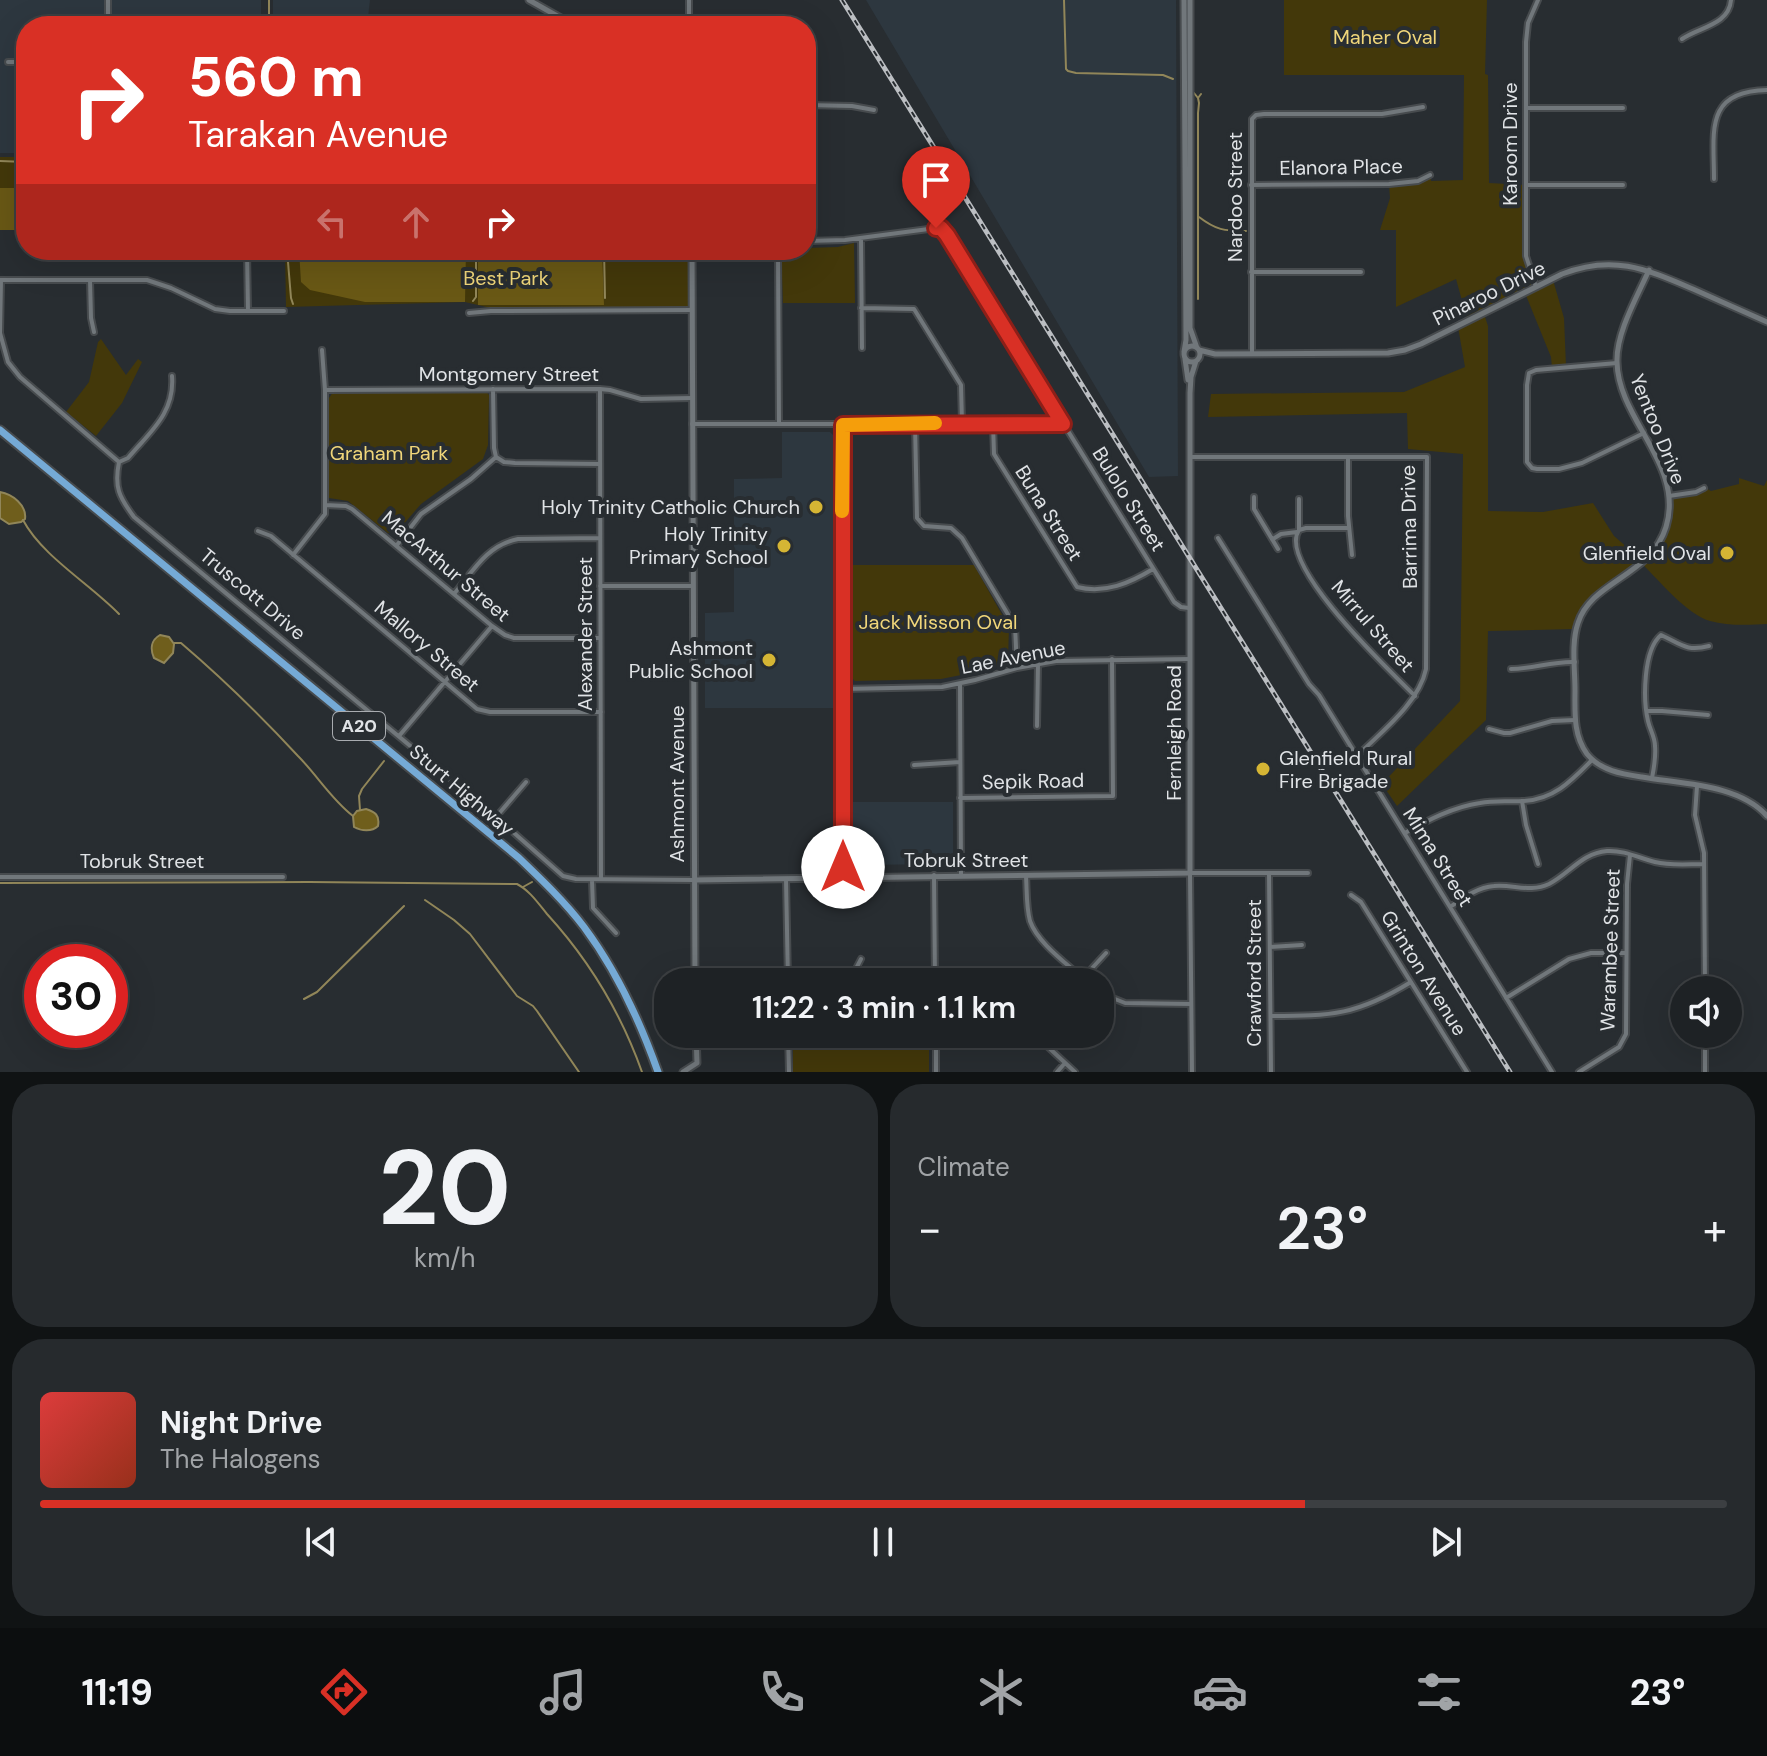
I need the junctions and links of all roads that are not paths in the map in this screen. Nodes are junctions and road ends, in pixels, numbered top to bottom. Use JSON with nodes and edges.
{"nodes":[{"id":1,"x":529,"y":0,"type":"edge"},
{"id":2,"x":1187,"y":0,"type":"edge"},
{"id":3,"x":1538,"y":0,"type":"edge"},
{"id":4,"x":1731,"y":0,"type":"edge"},
{"id":5,"x":557,"y":16,"type":"edge"},
{"id":6,"x":1682,"y":39,"type":"dead end"},
{"id":7,"x":8,"y":62,"type":"dead end"},
{"id":8,"x":16,"y":62,"type":"edge"},
{"id":9,"x":1767,"y":90,"type":"edge"},
{"id":10,"x":816,"y":105,"type":"edge"},
{"id":11,"x":1423,"y":107,"type":"dead end"},
{"id":12,"x":1526,"y":108,"type":"junction"},
{"id":13,"x":1623,"y":108,"type":"dead end"},
{"id":14,"x":874,"y":110,"type":"dead end"},
{"id":15,"x":1430,"y":175,"type":"dead end"},
{"id":16,"x":1714,"y":179,"type":"dead end"},
{"id":17,"x":1251,"y":185,"type":"junction"},
{"id":18,"x":1526,"y":185,"type":"junction"},
{"id":19,"x":1623,"y":185,"type":"dead end"},
{"id":20,"x":861,"y":238,"type":"junction"},
{"id":21,"x":816,"y":240,"type":"edge"},
{"id":22,"x":247,"y":260,"type":"edge"},
{"id":23,"x":692,"y":260,"type":"edge"},
{"id":24,"x":778,"y":260,"type":"edge"},
{"id":25,"x":1649,"y":270,"type":"junction"},
{"id":26,"x":1251,"y":272,"type":"junction"},
{"id":27,"x":1361,"y":272,"type":"dead end"},
{"id":28,"x":0,"y":280,"type":"edge"},
{"id":29,"x":90,"y":280,"type":"junction"},
{"id":30,"x":1536,"y":287,"type":"junction"},
{"id":31,"x":861,"y":308,"type":"junction"},
{"id":32,"x":692,"y":310,"type":"junction"},
{"id":33,"x":248,"y":311,"type":"junction"},
{"id":34,"x":284,"y":311,"type":"dead end"},
{"id":35,"x":469,"y":313,"type":"dead end"},
{"id":36,"x":1767,"y":322,"type":"edge"},
{"id":37,"x":94,"y":332,"type":"dead end"},
{"id":38,"x":862,"y":348,"type":"dead end"},
{"id":39,"x":1198,"y":349,"type":"junction"},
{"id":40,"x":322,"y":350,"type":"dead end"},
{"id":41,"x":1184,"y":354,"type":"junction"},
{"id":42,"x":1215,"y":354,"type":"junction"},
{"id":43,"x":1252,"y":354,"type":"junction"},
{"id":44,"x":1197,"y":360,"type":"junction"},
{"id":45,"x":1617,"y":363,"type":"junction"},
{"id":46,"x":172,"y":376,"type":"dead end"},
{"id":47,"x":493,"y":389,"type":"junction"},
{"id":48,"x":600,"y":389,"type":"junction"},
{"id":49,"x":325,"y":390,"type":"junction"},
{"id":50,"x":1190,"y":393,"type":"junction"},
{"id":51,"x":692,"y":398,"type":"junction"},
{"id":52,"x":915,"y":423,"type":"junction"},
{"id":53,"x":962,"y":423,"type":"junction"},
{"id":54,"x":692,"y":424,"type":"junction"},
{"id":55,"x":779,"y":424,"type":"junction"},
{"id":56,"x":993,"y":424,"type":"junction"},
{"id":57,"x":1063,"y":424,"type":"junction"},
{"id":58,"x":843,"y":425,"type":"junction"},
{"id":59,"x":0,"y":430,"type":"edge"},
{"id":60,"x":1644,"y":433,"type":"junction"},
{"id":61,"x":496,"y":457,"type":"junction"},
{"id":62,"x":1190,"y":457,"type":"junction"},
{"id":63,"x":1348,"y":457,"type":"junction"},
{"id":64,"x":119,"y":462,"type":"junction"},
{"id":65,"x":600,"y":464,"type":"junction"},
{"id":66,"x":1704,"y":488,"type":"dead end"},
{"id":67,"x":1669,"y":496,"type":"junction"},
{"id":68,"x":1254,"y":497,"type":"dead end"},
{"id":69,"x":1299,"y":499,"type":"dead end"},
{"id":70,"x":325,"y":505,"type":"junction"},
{"id":71,"x":1349,"y":528,"type":"junction"},
{"id":72,"x":258,"y":531,"type":"dead end"},
{"id":73,"x":1298,"y":531,"type":"junction"},
{"id":74,"x":600,"y":538,"type":"junction"},
{"id":75,"x":1218,"y":538,"type":"dead end"},
{"id":76,"x":1272,"y":539,"type":"junction"},
{"id":77,"x":397,"y":545,"type":"junction"},
{"id":78,"x":1278,"y":549,"type":"dead end"},
{"id":79,"x":293,"y":555,"type":"junction"},
{"id":80,"x":1352,"y":555,"type":"dead end"},
{"id":81,"x":1153,"y":569,"type":"junction"},
{"id":82,"x":600,"y":586,"type":"junction"},
{"id":83,"x":692,"y":586,"type":"junction"},
{"id":84,"x":454,"y":594,"type":"junction"},
{"id":85,"x":1190,"y":608,"type":"junction"},
{"id":86,"x":492,"y":626,"type":"junction"},
{"id":87,"x":600,"y":638,"type":"junction"},
{"id":88,"x":1709,"y":646,"type":"dead end"},
{"id":89,"x":1112,"y":659,"type":"junction"},
{"id":90,"x":1190,"y":659,"type":"junction"},
{"id":91,"x":1575,"y":662,"type":"junction"},
{"id":92,"x":1038,"y":664,"type":"junction"},
{"id":93,"x":1017,"y":668,"type":"junction"},
{"id":94,"x":1511,"y":669,"type":"dead end"},
{"id":95,"x":444,"y":681,"type":"junction"},
{"id":96,"x":960,"y":684,"type":"junction"},
{"id":97,"x":842,"y":689,"type":"junction"},
{"id":98,"x":1415,"y":696,"type":"junction"},
{"id":99,"x":1647,"y":711,"type":"junction"},
{"id":100,"x":601,"y":712,"type":"junction"},
{"id":101,"x":1708,"y":715,"type":"dead end"},
{"id":102,"x":1575,"y":720,"type":"junction"},
{"id":103,"x":1037,"y":726,"type":"dead end"},
{"id":104,"x":1489,"y":729,"type":"dead end"},
{"id":105,"x":399,"y":736,"type":"junction"},
{"id":106,"x":1357,"y":756,"type":"junction"},
{"id":107,"x":1592,"y":760,"type":"junction"},
{"id":108,"x":960,"y":762,"type":"junction"},
{"id":109,"x":914,"y":765,"type":"dead end"},
{"id":110,"x":1652,"y":779,"type":"junction"},
{"id":111,"x":526,"y":782,"type":"dead end"},
{"id":112,"x":1697,"y":786,"type":"junction"},
{"id":113,"x":960,"y":798,"type":"junction"},
{"id":114,"x":1522,"y":801,"type":"junction"},
{"id":115,"x":1766,"y":814,"type":"edge"},
{"id":116,"x":496,"y":817,"type":"junction"},
{"id":117,"x":1405,"y":833,"type":"junction"},
{"id":118,"x":1631,"y":854,"type":"junction"},
{"id":119,"x":1538,"y":864,"type":"dead end"},
{"id":120,"x":1704,"y":864,"type":"junction"},
{"id":121,"x":1190,"y":873,"type":"junction"},
{"id":122,"x":1269,"y":873,"type":"junction"},
{"id":123,"x":1308,"y":873,"type":"dead end"},
{"id":124,"x":934,"y":875,"type":"junction"},
{"id":125,"x":961,"y":875,"type":"junction"},
{"id":126,"x":1026,"y":875,"type":"junction"},
{"id":127,"x":0,"y":877,"type":"edge"},
{"id":128,"x":283,"y":877,"type":"dead end"},
{"id":129,"x":843,"y":878,"type":"junction"},
{"id":130,"x":576,"y":879,"type":"joint"},
{"id":131,"x":592,"y":879,"type":"junction"},
{"id":132,"x":786,"y":879,"type":"junction"},
{"id":133,"x":601,"y":880,"type":"junction"},
{"id":134,"x":694,"y":880,"type":"junction"},
{"id":135,"x":1351,"y":895,"type":"dead end"},
{"id":136,"x":1450,"y":907,"type":"junction"},
{"id":137,"x":616,"y":933,"type":"dead end"},
{"id":138,"x":1302,"y":945,"type":"dead end"},
{"id":139,"x":1270,"y":947,"type":"junction"},
{"id":140,"x":1106,"y":953,"type":"dead end"},
{"id":141,"x":1626,"y":953,"type":"junction"},
{"id":142,"x":861,"y":959,"type":"dead end"},
{"id":143,"x":695,"y":968,"type":"edge"},
{"id":144,"x":787,"y":968,"type":"edge"},
{"id":145,"x":856,"y":968,"type":"edge"},
{"id":146,"x":935,"y":968,"type":"edge"},
{"id":147,"x":1072,"y":968,"type":"edge"},
{"id":148,"x":1094,"y":968,"type":"edge"},
{"id":149,"x":1705,"y":976,"type":"edge"},
{"id":150,"x":1411,"y":982,"type":"junction"},
{"id":151,"x":1506,"y":998,"type":"junction"},
{"id":152,"x":1114,"y":999,"type":"edge"},
{"id":153,"x":1191,"y":1004,"type":"junction"},
{"id":154,"x":1271,"y":1016,"type":"junction"},
{"id":155,"x":696,"y":1048,"type":"edge"},
{"id":156,"x":788,"y":1048,"type":"edge"},
{"id":157,"x":936,"y":1048,"type":"edge"},
{"id":158,"x":1049,"y":1048,"type":"edge"},
{"id":159,"x":1705,"y":1048,"type":"edge"},
{"id":160,"x":697,"y":1063,"type":"junction"},
{"id":161,"x":1065,"y":1063,"type":"junction"},
{"id":162,"x":658,"y":1072,"type":"edge"},
{"id":163,"x":683,"y":1072,"type":"edge"},
{"id":164,"x":697,"y":1072,"type":"edge"},
{"id":165,"x":789,"y":1072,"type":"edge"},
{"id":166,"x":936,"y":1072,"type":"edge"},
{"id":167,"x":1057,"y":1072,"type":"edge"},
{"id":168,"x":1075,"y":1072,"type":"edge"},
{"id":169,"x":1192,"y":1072,"type":"edge"},
{"id":170,"x":1271,"y":1072,"type":"edge"},
{"id":171,"x":1467,"y":1072,"type":"edge"},
{"id":172,"x":1552,"y":1072,"type":"edge"},
{"id":173,"x":1579,"y":1072,"type":"edge"},
{"id":174,"x":1705,"y":1072,"type":"edge"}],
"edges":[{"from":1,"to":5,"type":"street"},
{"from":2,"to":39,"type":"street","name":"Fernleigh Road"},
{"from":2,"to":41,"type":"street","name":"Fernleigh Road"},
{"from":3,"to":12,"type":"street","name":"Karoom Drive"},
{"from":4,"to":6,"type":"street"},
{"from":7,"to":8,"type":"street"},
{"from":9,"to":16,"type":"street"},
{"from":10,"to":14,"type":"street"},
{"from":11,"to":17,"type":"street","name":"Nardoo Street"},
{"from":12,"to":13,"type":"street"},
{"from":12,"to":18,"type":"street","name":"Karoom Drive"},
{"from":15,"to":17,"type":"street","name":"Elanora Place"},
{"from":17,"to":26,"type":"street","name":"Nardoo Street"},
{"from":18,"to":19,"type":"street"},
{"from":18,"to":30,"type":"street","name":"Karoom Drive"},
{"from":20,"to":21,"type":"street","name":"Bulolo Street"},
{"from":20,"to":31,"type":"street"},
{"from":20,"to":57,"type":"street","name":"Bulolo Street"},
{"from":22,"to":33,"type":"street"},
{"from":23,"to":32,"type":"street","name":"Ashmont Avenue"},
{"from":24,"to":55,"type":"street"},
{"from":25,"to":30,"type":"street","name":"Pinaroo Drive"},
{"from":25,"to":36,"type":"street","name":"Pinaroo Drive"},
{"from":25,"to":45,"type":"street","name":"Yentoo Drive"},
{"from":26,"to":27,"type":"street"},
{"from":26,"to":43,"type":"street","name":"Nardoo Street"},
{"from":28,"to":29,"type":"street"},
{"from":28,"to":64,"type":"street"},
{"from":29,"to":33,"type":"street"},
{"from":29,"to":37,"type":"street"},
{"from":30,"to":43,"type":"street","name":"Pinaroo Drive"},
{"from":31,"to":38,"type":"street"},
{"from":31,"to":53,"type":"street"},
{"from":32,"to":35,"type":"street"},
{"from":32,"to":51,"type":"street","name":"Ashmont Avenue"},
{"from":33,"to":34,"type":"street"},
{"from":39,"to":41,"type":"street"},
{"from":39,"to":42,"type":"street","name":"Pinaroo Drive"},
{"from":39,"to":44,"type":"street","name":"Fernleigh Road"},
{"from":40,"to":49,"type":"street"},
{"from":41,"to":44,"type":"street"},
{"from":41,"to":50,"type":"street","name":"Fernleigh Road"},
{"from":42,"to":43,"type":"street","name":"Pinaroo Drive"},
{"from":42,"to":44,"type":"street","name":"Pinaroo Drive"},
{"from":44,"to":50,"type":"street","name":"Fernleigh Road"},
{"from":45,"to":60,"type":"street","name":"Yentoo Drive"},
{"from":45,"to":60,"type":"street"},
{"from":46,"to":64,"type":"street"},
{"from":47,"to":48,"type":"street","name":"Montgomery Street"},
{"from":47,"to":49,"type":"street","name":"Montgomery Street"},
{"from":47,"to":61,"type":"street"},
{"from":48,"to":51,"type":"street","name":"Montgomery Street"},
{"from":48,"to":65,"type":"street","name":"Alexander Street"},
{"from":49,"to":70,"type":"street"},
{"from":50,"to":62,"type":"street","name":"Fernleigh Road"},
{"from":51,"to":54,"type":"street","name":"Ashmont Avenue"},
{"from":52,"to":53,"type":"street"},
{"from":52,"to":58,"type":"street"},
{"from":52,"to":93,"type":"street"},
{"from":53,"to":56,"type":"street"},
{"from":54,"to":55,"type":"street"},
{"from":54,"to":83,"type":"street","name":"Ashmont Avenue"},
{"from":55,"to":58,"type":"street"},
{"from":56,"to":57,"type":"street"},
{"from":56,"to":81,"type":"street","name":"Buna Street"},
{"from":57,"to":81,"type":"street","name":"Bulolo Street"},
{"from":58,"to":97,"type":"street"},
{"from":59,"to":162,"type":"highway","name":"Sturt Highway","number":"A20"},
{"from":60,"to":67,"type":"street","name":"Yentoo Drive"},
{"from":61,"to":65,"type":"street"},
{"from":61,"to":77,"type":"street"},
{"from":62,"to":63,"type":"street","name":"Barrima Drive"},
{"from":62,"to":85,"type":"street","name":"Fernleigh Road"},
{"from":63,"to":71,"type":"street"},
{"from":63,"to":98,"type":"street","name":"Barrima Drive"},
{"from":64,"to":105,"type":"street","name":"Truscott Drive"},
{"from":65,"to":74,"type":"street","name":"Alexander Street"},
{"from":66,"to":67,"type":"street"},
{"from":67,"to":91,"type":"street","name":"Yentoo Drive"},
{"from":68,"to":76,"type":"street"},
{"from":69,"to":73,"type":"street","name":"Mirrul Street"},
{"from":70,"to":77,"type":"street","name":"MacArthur Street"},
{"from":70,"to":79,"type":"street"},
{"from":71,"to":73,"type":"street"},
{"from":71,"to":80,"type":"street"},
{"from":72,"to":79,"type":"street","name":"Mallory Street"},
{"from":73,"to":76,"type":"street"},
{"from":73,"to":98,"type":"street","name":"Mirrul Street"},
{"from":74,"to":82,"type":"street","name":"Alexander Street"},
{"from":74,"to":84,"type":"street"},
{"from":75,"to":106,"type":"street","name":"Mima Street"},
{"from":76,"to":78,"type":"street"},
{"from":77,"to":84,"type":"street","name":"MacArthur Street"},
{"from":79,"to":95,"type":"street","name":"Mallory Street"},
{"from":81,"to":85,"type":"street","name":"Bulolo Street"},
{"from":82,"to":83,"type":"street"},
{"from":82,"to":87,"type":"street","name":"Alexander Street"},
{"from":83,"to":134,"type":"street","name":"Ashmont Avenue"},
{"from":84,"to":86,"type":"street","name":"MacArthur Street"},
{"from":85,"to":90,"type":"street","name":"Fernleigh Road"},
{"from":86,"to":87,"type":"street","name":"MacArthur Street"},
{"from":86,"to":95,"type":"street"},
{"from":87,"to":100,"type":"street","name":"Alexander Street"},
{"from":88,"to":99,"type":"street"},
{"from":89,"to":90,"type":"street","name":"Lae Avenue"},
{"from":89,"to":92,"type":"street","name":"Lae Avenue"},
{"from":89,"to":113,"type":"street","name":"Sepik Road"},
{"from":90,"to":121,"type":"street","name":"Fernleigh Road"},
{"from":91,"to":94,"type":"street"},
{"from":91,"to":102,"type":"street","name":"Yentoo Drive"},
{"from":92,"to":93,"type":"street","name":"Lae Avenue"},
{"from":92,"to":103,"type":"street"},
{"from":93,"to":96,"type":"street","name":"Lae Avenue"},
{"from":95,"to":100,"type":"street","name":"Mallory Street"},
{"from":95,"to":105,"type":"street"},
{"from":96,"to":97,"type":"street","name":"Lae Avenue"},
{"from":96,"to":108,"type":"street"},
{"from":97,"to":129,"type":"street"},
{"from":98,"to":106,"type":"street","name":"Barrima Drive"},
{"from":99,"to":101,"type":"street"},
{"from":99,"to":110,"type":"street"},
{"from":100,"to":133,"type":"street","name":"Alexander Street"},
{"from":102,"to":104,"type":"street"},
{"from":102,"to":107,"type":"street","name":"Yentoo Drive"},
{"from":105,"to":116,"type":"street","name":"Truscott Drive"},
{"from":106,"to":117,"type":"street","name":"Mima Street"},
{"from":107,"to":110,"type":"street"},
{"from":107,"to":114,"type":"street"},
{"from":108,"to":109,"type":"street"},
{"from":108,"to":113,"type":"street"},
{"from":110,"to":112,"type":"street"},
{"from":111,"to":116,"type":"street"},
{"from":112,"to":115,"type":"street"},
{"from":112,"to":120,"type":"street"},
{"from":113,"to":125,"type":"street"},
{"from":114,"to":117,"type":"street"},
{"from":114,"to":119,"type":"street"},
{"from":116,"to":130,"type":"street","name":"Truscott Drive"},
{"from":117,"to":136,"type":"street","name":"Mima Street"},
{"from":118,"to":120,"type":"street"},
{"from":118,"to":136,"type":"street"},
{"from":118,"to":141,"type":"street","name":"Warambee Street"},
{"from":120,"to":149,"type":"street"},
{"from":121,"to":122,"type":"street","name":"Tobruk Street"},
{"from":121,"to":126,"type":"street","name":"Tobruk Street"},
{"from":121,"to":153,"type":"street","name":"Fernleigh Road"},
{"from":122,"to":123,"type":"street","name":"Tobruk Street"},
{"from":122,"to":139,"type":"street","name":"Crawford Street"},
{"from":124,"to":125,"type":"street","name":"Tobruk Street"},
{"from":124,"to":129,"type":"street","name":"Tobruk Street"},
{"from":124,"to":146,"type":"street"},
{"from":125,"to":126,"type":"street","name":"Tobruk Street"},
{"from":126,"to":147,"type":"street"},
{"from":127,"to":128,"type":"street","name":"Tobruk Street"},
{"from":129,"to":132,"type":"street","name":"Tobruk Street"},
{"from":130,"to":131,"type":"street","name":"Tobruk Street"},
{"from":131,"to":133,"type":"street","name":"Tobruk Street"},
{"from":131,"to":137,"type":"street"},
{"from":132,"to":134,"type":"street","name":"Tobruk Street"},
{"from":132,"to":144,"type":"street"},
{"from":133,"to":134,"type":"street","name":"Tobruk Street"},
{"from":134,"to":143,"type":"street","name":"Ashmont Avenue"},
{"from":135,"to":150,"type":"street","name":"Grinton Avenue"},
{"from":136,"to":151,"type":"street","name":"Mima Street"},
{"from":138,"to":139,"type":"street"},
{"from":139,"to":154,"type":"street","name":"Crawford Street"},
{"from":140,"to":148,"type":"street"},
{"from":141,"to":151,"type":"street"},
{"from":141,"to":173,"type":"street","name":"Warambee Street"},
{"from":142,"to":145,"type":"street"},
{"from":150,"to":154,"type":"street"},
{"from":150,"to":171,"type":"street","name":"Grinton Avenue"},
{"from":151,"to":172,"type":"street","name":"Mima Street"},
{"from":152,"to":153,"type":"street"},
{"from":153,"to":169,"type":"street","name":"Fernleigh Road"},
{"from":154,"to":170,"type":"street","name":"Crawford Street"},
{"from":155,"to":160,"type":"street"},
{"from":156,"to":165,"type":"street"},
{"from":157,"to":166,"type":"street"},
{"from":158,"to":161,"type":"street"},
{"from":159,"to":174,"type":"street"},
{"from":160,"to":163,"type":"street"},
{"from":160,"to":164,"type":"street"},
{"from":161,"to":167,"type":"street"},
{"from":161,"to":168,"type":"street"}]}
